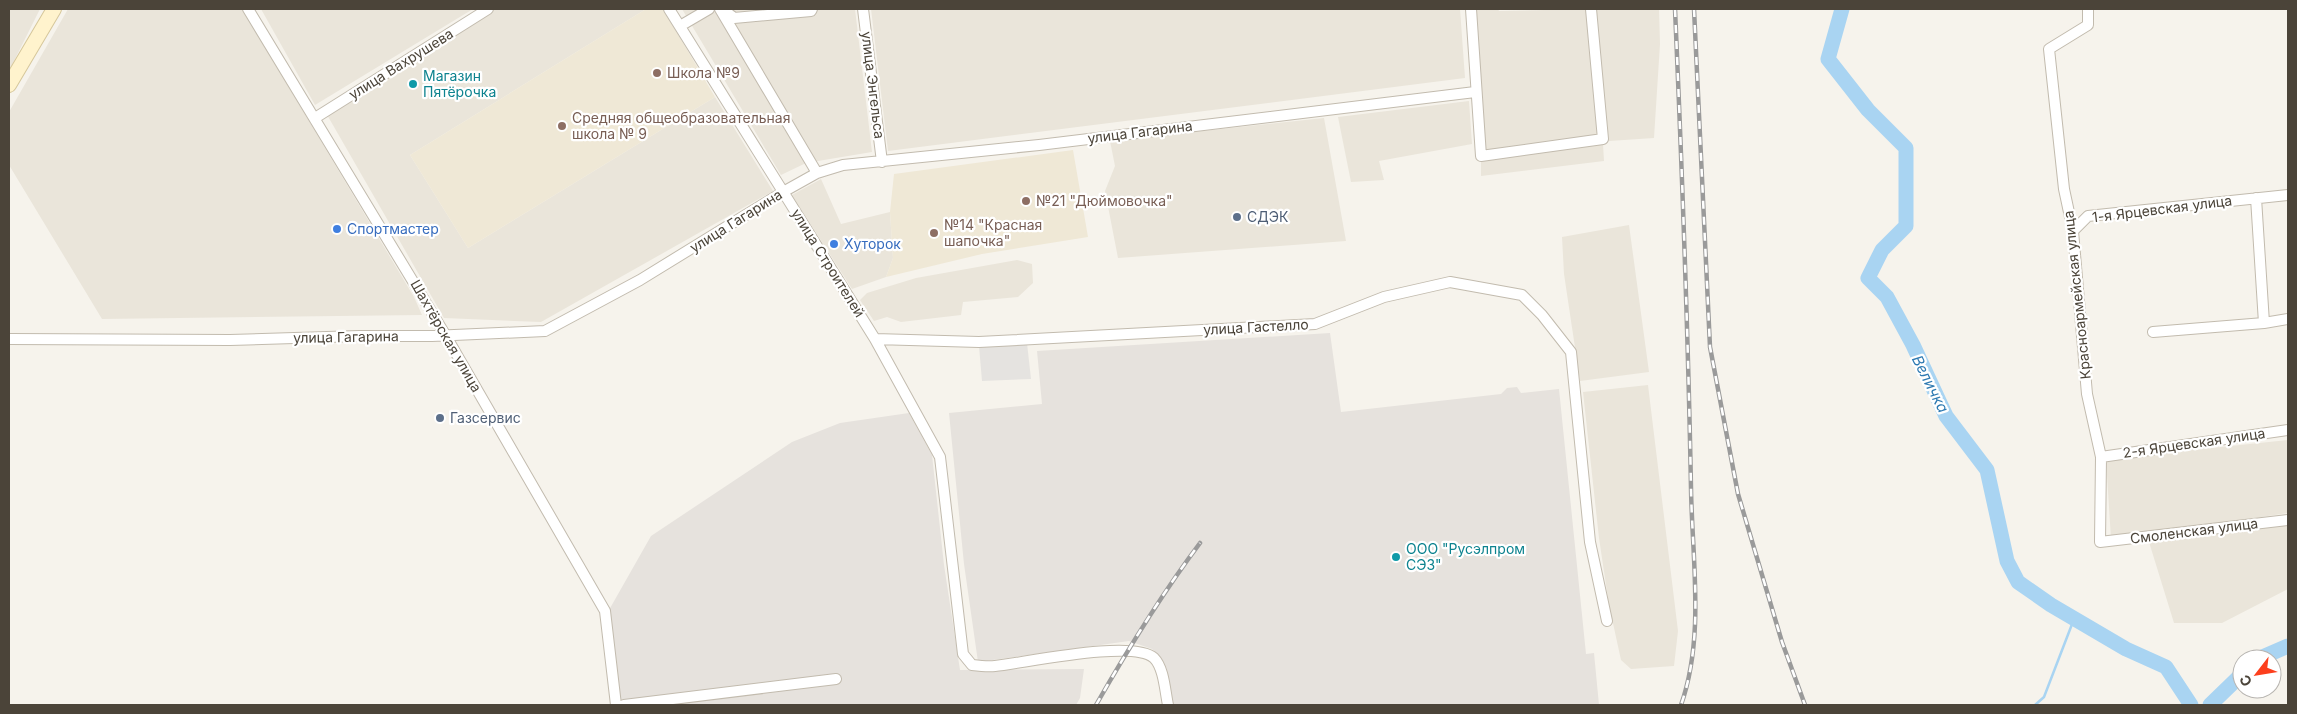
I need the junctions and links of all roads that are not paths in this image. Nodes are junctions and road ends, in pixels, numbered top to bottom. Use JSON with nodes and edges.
{"nodes":[{"id":1,"x":54,"y":9,"type":"edge"},
{"id":2,"x":248,"y":9,"type":"edge"},
{"id":3,"x":488,"y":9,"type":"edge"},
{"id":4,"x":669,"y":9,"type":"edge"},
{"id":5,"x":709,"y":9,"type":"edge"},
{"id":6,"x":721,"y":9,"type":"edge"},
{"id":7,"x":812,"y":9,"type":"edge"},
{"id":8,"x":863,"y":9,"type":"edge"},
{"id":9,"x":1471,"y":9,"type":"edge"},
{"id":10,"x":1591,"y":9,"type":"edge"},
{"id":11,"x":2088,"y":9,"type":"edge"},
{"id":12,"x":680,"y":26,"type":"junction"},
{"id":13,"x":9,"y":85,"type":"edge"},
{"id":14,"x":1475,"y":92,"type":"junction"},
{"id":15,"x":315,"y":118,"type":"junction"},
{"id":16,"x":882,"y":162,"type":"junction"},
{"id":17,"x":817,"y":174,"type":"junction"},
{"id":18,"x":783,"y":192,"type":"junction"},
{"id":19,"x":2288,"y":195,"type":"edge"},
{"id":20,"x":2256,"y":198,"type":"junction"},
{"id":21,"x":2073,"y":231,"type":"junction"},
{"id":22,"x":2288,"y":319,"type":"edge"},
{"id":23,"x":2264,"y":322,"type":"junction"},
{"id":24,"x":2153,"y":332,"type":"dead end"},
{"id":25,"x":446,"y":336,"type":"junction"},
{"id":26,"x":875,"y":339,"type":"junction"},
{"id":27,"x":9,"y":340,"type":"edge"},
{"id":28,"x":2288,"y":430,"type":"edge"},
{"id":29,"x":2100,"y":457,"type":"junction"},
{"id":30,"x":2288,"y":520,"type":"edge"},
{"id":31,"x":2100,"y":542,"type":"joint"},
{"id":32,"x":1607,"y":622,"type":"dead end"},
{"id":33,"x":836,"y":679,"type":"dead end"},
{"id":34,"x":616,"y":705,"type":"edge"},
{"id":35,"x":624,"y":705,"type":"edge"},
{"id":36,"x":1168,"y":705,"type":"edge"}],
"edges":[{"from":1,"to":13,"type":"main road"},
{"from":2,"to":15,"type":"street","name":"Шахтёрская улица"},
{"from":3,"to":15,"type":"street","name":"улица Вахрушева"},
{"from":4,"to":12,"type":"street","name":"улица Строителей"},
{"from":5,"to":12,"type":"street"},
{"from":6,"to":7,"type":"street"},
{"from":6,"to":17,"type":"street"},
{"from":8,"to":16,"type":"street","name":"улица Энгельса"},
{"from":9,"to":14,"type":"street"},
{"from":10,"to":14,"type":"street"},
{"from":11,"to":21,"type":"street","name":"Красноармейская улица"},
{"from":12,"to":18,"type":"street","name":"улица Строителей"},
{"from":14,"to":16,"type":"street","name":"улица Гагарина"},
{"from":15,"to":25,"type":"street","name":"Шахтёрская улица"},
{"from":16,"to":17,"type":"street","name":"улица Гагарина"},
{"from":17,"to":18,"type":"street","name":"улица Гагарина"},
{"from":18,"to":25,"type":"street","name":"улица Гагарина"},
{"from":18,"to":26,"type":"street","name":"улица Строителей"},
{"from":19,"to":20,"type":"street","name":"1-я Ярцевская улица"},
{"from":20,"to":21,"type":"street","name":"1-я Ярцевская улица"},
{"from":20,"to":23,"type":"street"},
{"from":21,"to":29,"type":"street","name":"Красноармейская улица"},
{"from":22,"to":23,"type":"street"},
{"from":23,"to":24,"type":"street"},
{"from":25,"to":27,"type":"street","name":"улица Гагарина"},
{"from":25,"to":34,"type":"street","name":"Шахтёрская улица"},
{"from":26,"to":32,"type":"street","name":"улица Гастелло"},
{"from":26,"to":36,"type":"street","name":"улица Строителей"},
{"from":28,"to":29,"type":"street","name":"2-я Ярцевская улица"},
{"from":29,"to":31,"type":"street","name":"Красноармейская улица"},
{"from":30,"to":31,"type":"street","name":"Смоленская улица"},
{"from":33,"to":35,"type":"street"}]}
